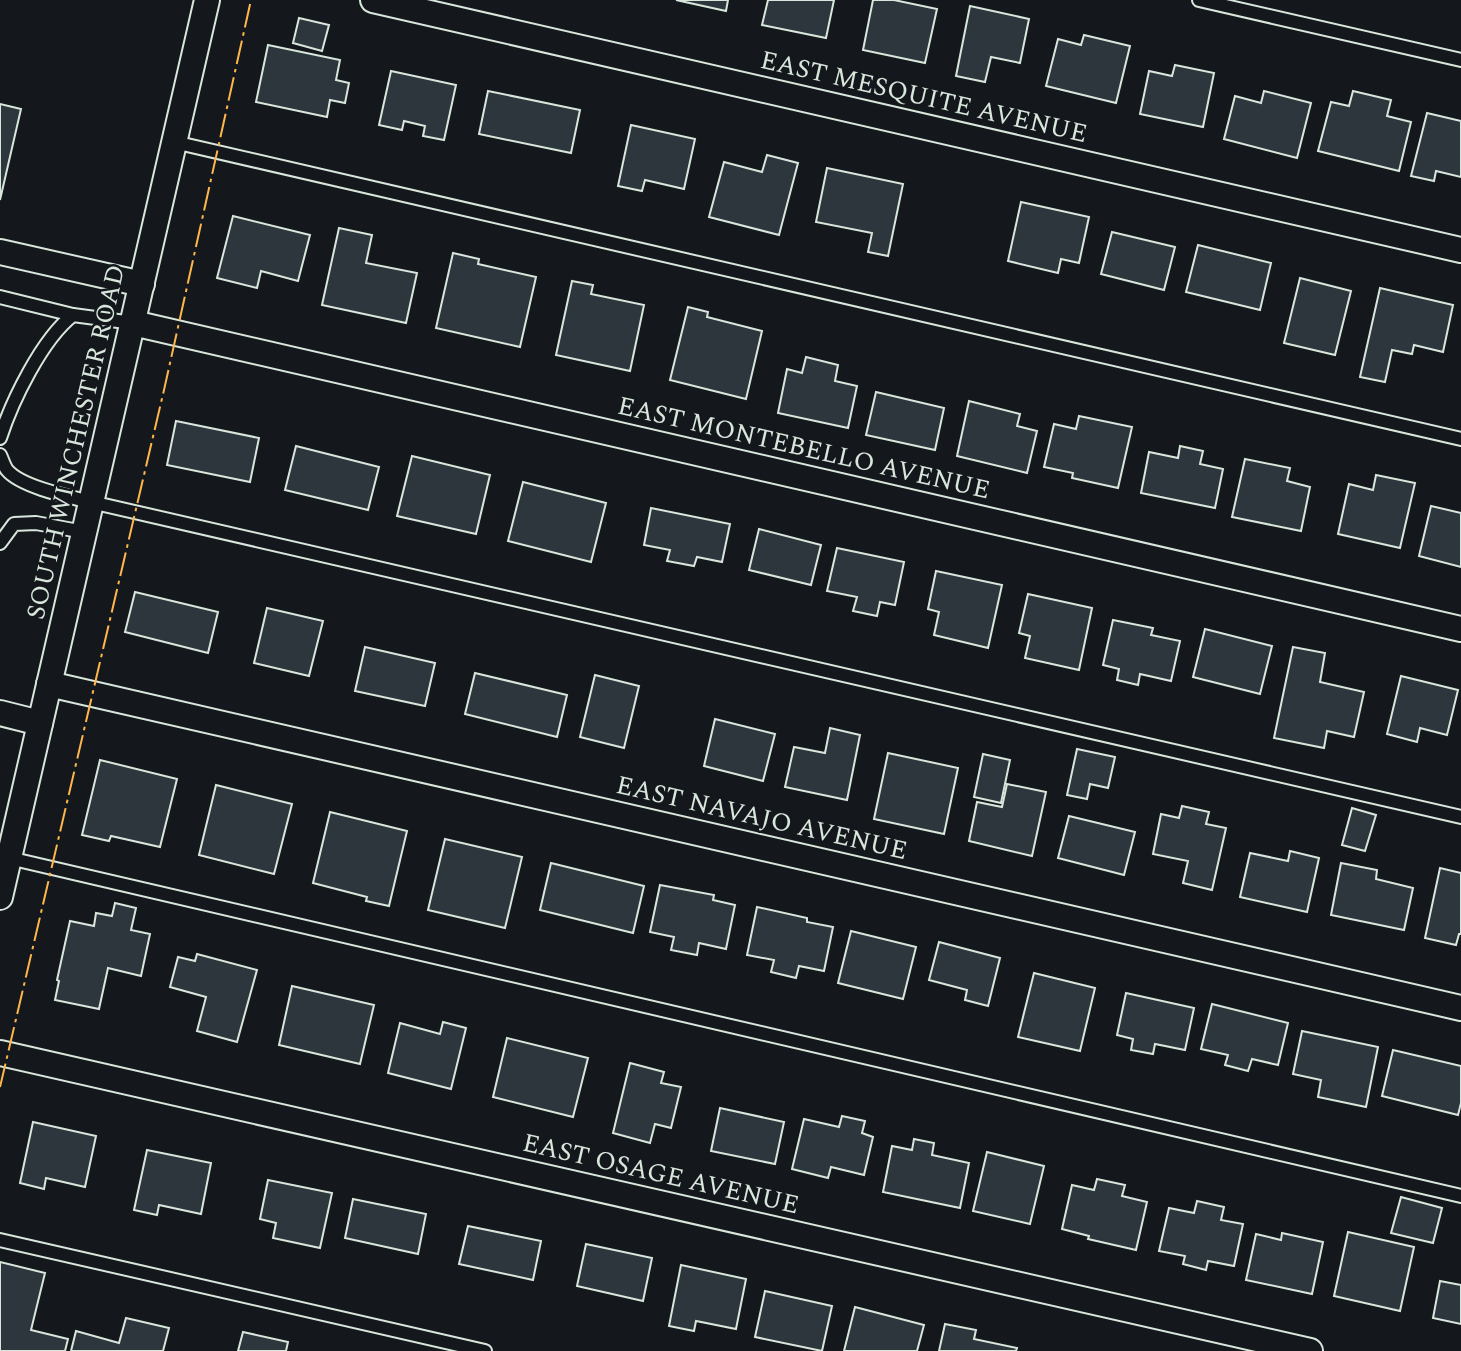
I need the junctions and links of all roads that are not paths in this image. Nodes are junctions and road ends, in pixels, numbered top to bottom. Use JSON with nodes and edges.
{"nodes":[{"id":1,"x":207,"y":0,"type":"edge"},
{"id":2,"x":373,"y":0,"type":"edge"},
{"id":3,"x":1199,"y":0,"type":"edge"},
{"id":4,"x":1461,"y":60,"type":"edge"},
{"id":5,"x":174,"y":142,"type":"junction"},
{"id":6,"x":1461,"y":250,"type":"edge"},
{"id":7,"x":0,"y":252,"type":"edge"},
{"id":8,"x":142,"y":284,"type":"junction"},
{"id":9,"x":0,"y":297,"type":"edge"},
{"id":10,"x":73,"y":315,"type":"junction"},
{"id":11,"x":133,"y":323,"type":"junction"},
{"id":12,"x":0,"y":438,"type":"edge"},
{"id":13,"x":1461,"y":439,"type":"edge"},
{"id":14,"x":0,"y":455,"type":"edge"},
{"id":15,"x":91,"y":502,"type":"junction"},
{"id":16,"x":84,"y":532,"type":"junction"},
{"id":17,"x":0,"y":543,"type":"edge"},
{"id":18,"x":1461,"y":629,"type":"edge"},
{"id":19,"x":49,"y":684,"type":"junction"},
{"id":20,"x":0,"y":713,"type":"edge"},
{"id":21,"x":40,"y":723,"type":"junction"},
{"id":22,"x":1461,"y":817,"type":"edge"},
{"id":23,"x":9,"y":858,"type":"junction"},
{"id":24,"x":0,"y":897,"type":"edge"},
{"id":25,"x":1461,"y":1008,"type":"edge"},
{"id":26,"x":0,"y":1053,"type":"edge"},
{"id":27,"x":1461,"y":1196,"type":"edge"},
{"id":28,"x":0,"y":1240,"type":"edge"},
{"id":29,"x":485,"y":1351,"type":"edge"},
{"id":30,"x":1310,"y":1351,"type":"edge"}],
"edges":[{"from":1,"to":5,"type":"street","name":"SOUTH WINCHESTER ROAD"},
{"from":2,"to":6,"type":"street","name":"EAST MESQUITE AVENUE"},
{"from":3,"to":4,"type":"lane"},
{"from":5,"to":8,"type":"street","name":"SOUTH WINCHESTER ROAD"},
{"from":5,"to":13,"type":"lane"},
{"from":7,"to":8,"type":"street"},
{"from":8,"to":11,"type":"street","name":"SOUTH WINCHESTER ROAD"},
{"from":9,"to":10,"type":"lane"},
{"from":10,"to":11,"type":"lane"},
{"from":10,"to":12,"type":"lane"},
{"from":11,"to":15,"type":"street","name":"SOUTH WINCHESTER ROAD"},
{"from":11,"to":18,"type":"street","name":"EAST MONTEBELLO AVENUE"},
{"from":14,"to":15,"type":"lane"},
{"from":15,"to":16,"type":"street","name":"SOUTH WINCHESTER ROAD"},
{"from":15,"to":22,"type":"lane"},
{"from":16,"to":17,"type":"lane"},
{"from":16,"to":19,"type":"street","name":"SOUTH WINCHESTER ROAD"},
{"from":19,"to":21,"type":"street","name":"SOUTH WINCHESTER ROAD"},
{"from":19,"to":25,"type":"street","name":"EAST NAVAJO AVENUE"},
{"from":20,"to":21,"type":"street"},
{"from":21,"to":23,"type":"street","name":"SOUTH WINCHESTER ROAD"},
{"from":23,"to":24,"type":"street","name":"SOUTH WINCHESTER ROAD"},
{"from":23,"to":27,"type":"lane"},
{"from":26,"to":30,"type":"street","name":"EAST OSAGE AVENUE"},
{"from":28,"to":29,"type":"lane"}]}
